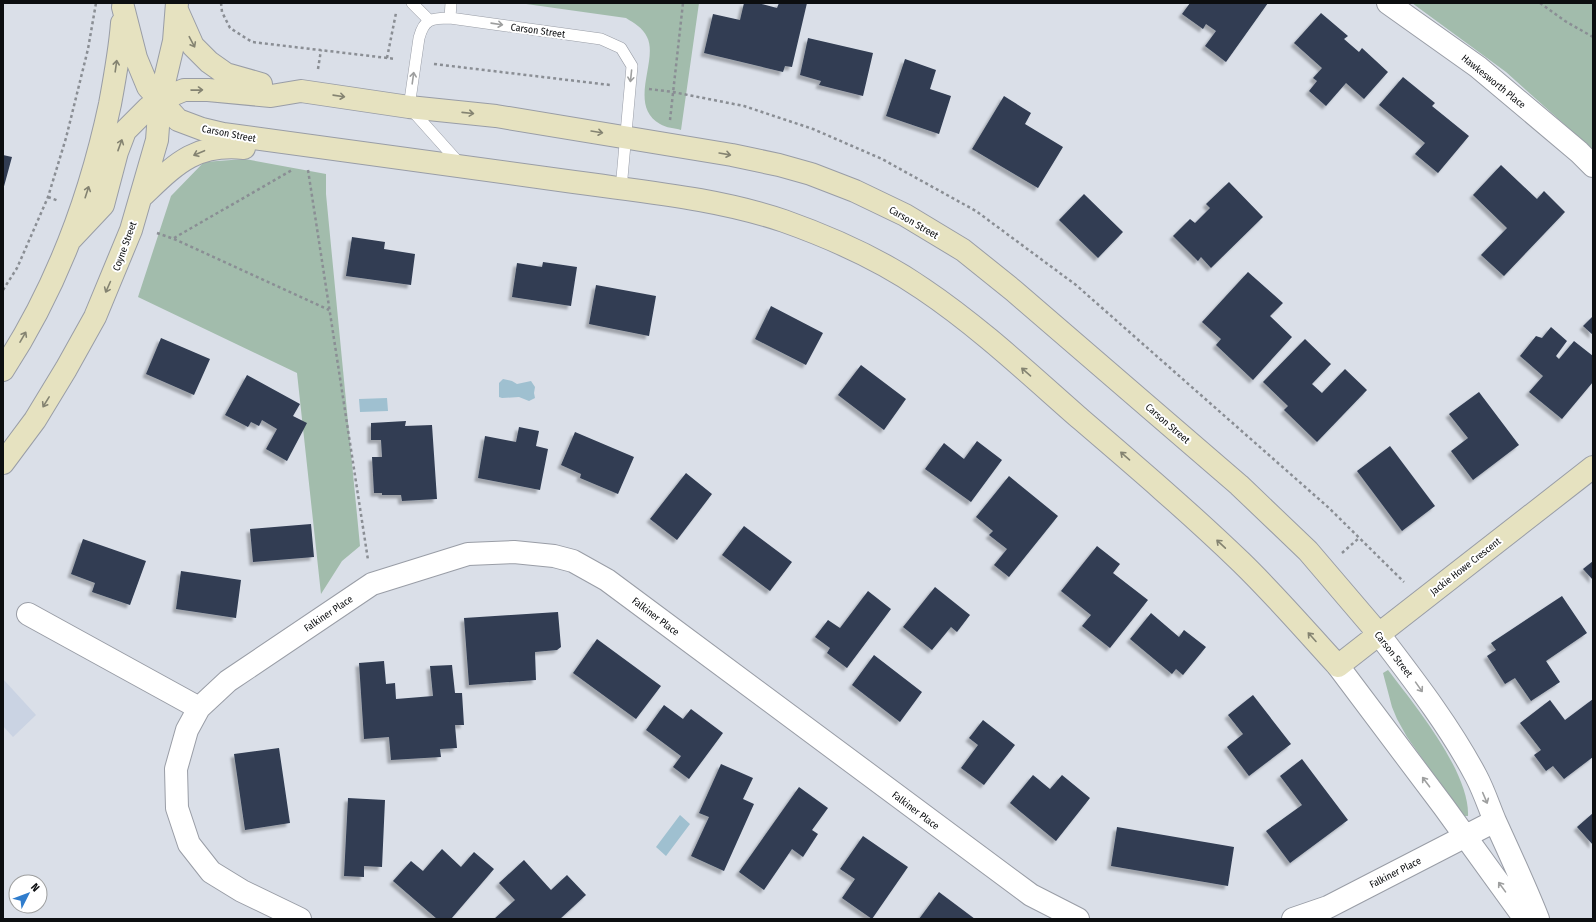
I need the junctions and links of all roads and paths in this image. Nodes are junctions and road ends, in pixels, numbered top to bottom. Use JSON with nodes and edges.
{"nodes":[{"id":1,"x":96,"y":3,"type":"edge"},
{"id":2,"x":412,"y":3,"type":"edge"},
{"id":3,"x":451,"y":3,"type":"edge"},
{"id":4,"x":683,"y":3,"type":"edge"},
{"id":5,"x":1388,"y":3,"type":"edge"},
{"id":6,"x":1540,"y":3,"type":"edge"},
{"id":7,"x":123,"y":5,"type":"edge"},
{"id":8,"x":176,"y":5,"type":"edge"},
{"id":9,"x":396,"y":10,"type":"dead end"},
{"id":10,"x":450,"y":18,"type":"junction"},
{"id":11,"x":429,"y":20,"type":"junction"},
{"id":12,"x":1593,"y":37,"type":"edge"},
{"id":13,"x":388,"y":58,"type":"dead end"},
{"id":14,"x":301,"y":91,"type":"junction"},
{"id":15,"x":160,"y":100,"type":"junction"},
{"id":16,"x":409,"y":106,"type":"junction"},
{"id":17,"x":626,"y":137,"type":"junction"},
{"id":18,"x":668,"y":143,"type":"junction"},
{"id":19,"x":291,"y":144,"type":"junction"},
{"id":20,"x":462,"y":166,"type":"junction"},
{"id":21,"x":1593,"y":166,"type":"edge"},
{"id":22,"x":293,"y":169,"type":"dead end"},
{"id":23,"x":308,"y":169,"type":"dead end"},
{"id":24,"x":621,"y":189,"type":"junction"},
{"id":25,"x":140,"y":198,"type":"junction"},
{"id":26,"x":71,"y":239,"type":"junction"},
{"id":27,"x":3,"y":290,"type":"edge"},
{"id":28,"x":329,"y":310,"type":"junction"},
{"id":29,"x":3,"y":370,"type":"edge"},
{"id":30,"x":3,"y":463,"type":"edge"},
{"id":31,"x":1593,"y":466,"type":"edge"},
{"id":32,"x":372,"y":584,"type":"junction"},
{"id":33,"x":28,"y":614,"type":"dead end"},
{"id":34,"x":1378,"y":634,"type":"junction"},
{"id":35,"x":1338,"y":666,"type":"junction"},
{"id":36,"x":199,"y":708,"type":"junction"},
{"id":37,"x":1495,"y":821,"type":"junction"},
{"id":38,"x":1465,"y":837,"type":"junction"},
{"id":39,"x":300,"y":919,"type":"edge"},
{"id":40,"x":1078,"y":919,"type":"edge"},
{"id":41,"x":1293,"y":919,"type":"edge"},
{"id":42,"x":1525,"y":919,"type":"edge"},
{"id":43,"x":1538,"y":919,"type":"edge"}],
"edges":[{"from":1,"to":27,"type":"path"},
{"from":2,"to":11,"type":"lane"},
{"from":3,"to":10,"type":"lane"},
{"from":4,"to":18,"type":"path"},
{"from":5,"to":21,"type":"street","name":"Hawkesworth Place"},
{"from":6,"to":12,"type":"path"},
{"from":7,"to":15,"type":"street"},
{"from":26,"to":7,"type":"street","one_way":true},
{"from":8,"to":14,"type":"street","one_way":true},
{"from":8,"to":15,"type":"street","name":"Coyne Street"},
{"from":9,"to":13,"type":"path"},
{"from":10,"to":11,"type":"lane","name":"Carson Street"},
{"from":10,"to":17,"type":"lane","name":"Carson Street","one_way":true},
{"from":16,"to":11,"type":"lane","one_way":true},
{"from":15,"to":14,"type":"street","name":"Carson Street","one_way":true},
{"from":14,"to":16,"type":"street","name":"Carson Street","one_way":true},
{"from":15,"to":19,"type":"street","name":"Carson Street"},
{"from":15,"to":25,"type":"street","name":"Coyne Street"},
{"from":26,"to":15,"type":"street","one_way":true},
{"from":16,"to":17,"type":"street","name":"Carson Street","one_way":true},
{"from":16,"to":20,"type":"lane"},
{"from":17,"to":18,"type":"street","name":"Carson Street"},
{"from":17,"to":24,"type":"lane","name":"Carson Street"},
{"from":18,"to":34,"type":"street","name":"Carson Street","one_way":true},
{"from":19,"to":20,"type":"street","name":"Carson Street"},
{"from":19,"to":25,"type":"street","one_way":true},
{"from":20,"to":24,"type":"street","name":"Carson Street"},
{"from":22,"to":28,"type":"path"},
{"from":23,"to":28,"type":"path"},
{"from":35,"to":24,"type":"street","name":"Carson Street","one_way":true},
{"from":25,"to":30,"type":"street","name":"Coyne Street","one_way":true},
{"from":29,"to":26,"type":"street","one_way":true},
{"from":28,"to":32,"type":"path"},
{"from":31,"to":34,"type":"street","name":"Jackie Howe Crescent"},
{"from":32,"to":36,"type":"street","name":"Falkiner Place"},
{"from":32,"to":40,"type":"street","name":"Falkiner Place"},
{"from":33,"to":36,"type":"street"},
{"from":34,"to":35,"type":"street","name":"Jackie Howe Crescent"},
{"from":34,"to":37,"type":"street","name":"Carson Street","one_way":true},
{"from":38,"to":35,"type":"street","name":"Carson Street","one_way":true},
{"from":36,"to":39,"type":"street","name":"Falkiner Place"},
{"from":37,"to":38,"type":"street","name":"Falkiner Place"},
{"from":37,"to":43,"type":"street","name":"Carson Street"},
{"from":38,"to":41,"type":"street","name":"Falkiner Place"},
{"from":42,"to":38,"type":"street","name":"Carson Street","one_way":true}]}
